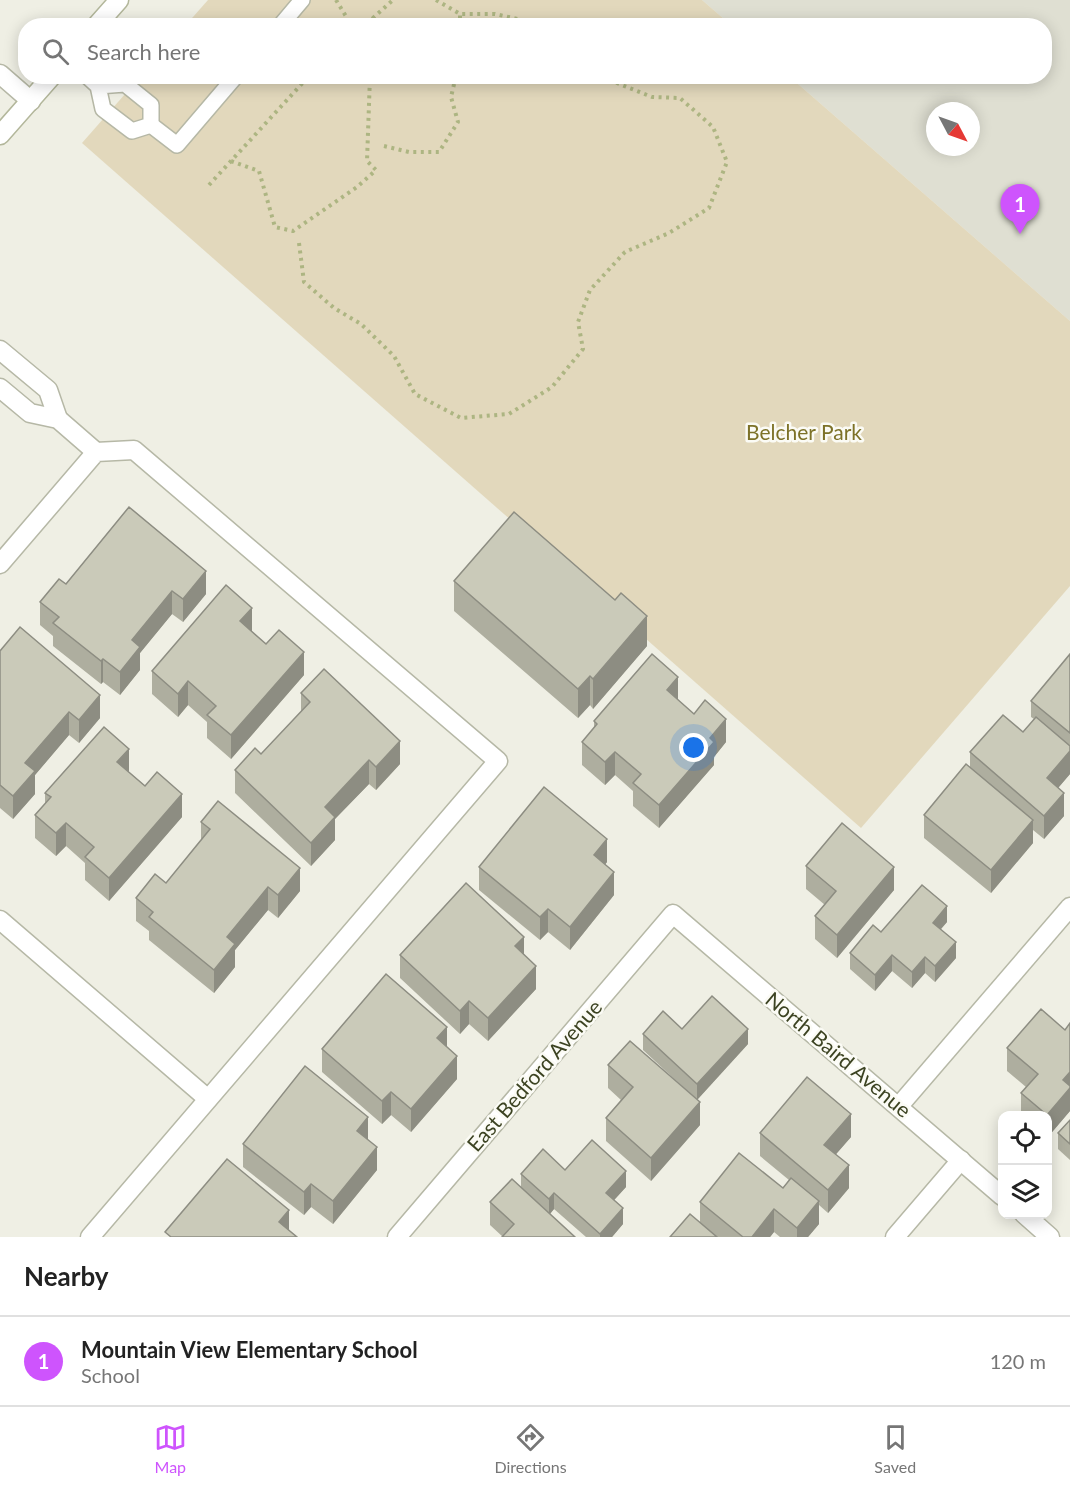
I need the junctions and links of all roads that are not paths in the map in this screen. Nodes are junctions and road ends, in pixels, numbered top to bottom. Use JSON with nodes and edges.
{"nodes":[{"id":1,"x":119,"y":0,"type":"edge"},
{"id":2,"x":302,"y":0,"type":"edge"},
{"id":3,"x":103,"y":18,"type":"edge"},
{"id":4,"x":287,"y":18,"type":"edge"},
{"id":5,"x":0,"y":74,"type":"edge"},
{"id":6,"x":45,"y":84,"type":"edge"},
{"id":7,"x":93,"y":84,"type":"edge"},
{"id":8,"x":125,"y":84,"type":"edge"},
{"id":9,"x":229,"y":84,"type":"edge"},
{"id":10,"x":31,"y":100,"type":"junction"},
{"id":11,"x":151,"y":124,"type":"junction"},
{"id":12,"x":0,"y":135,"type":"edge"},
{"id":13,"x":0,"y":350,"type":"edge"},
{"id":14,"x":0,"y":388,"type":"edge"},
{"id":15,"x":58,"y":418,"type":"junction"},
{"id":16,"x":96,"y":452,"type":"junction"},
{"id":17,"x":0,"y":564,"type":"edge"},
{"id":18,"x":1070,"y":907,"type":"edge"},
{"id":19,"x":673,"y":914,"type":"joint"},
{"id":20,"x":0,"y":920,"type":"edge"},
{"id":21,"x":208,"y":1099,"type":"junction"},
{"id":22,"x":899,"y":1106,"type":"junction"},
{"id":23,"x":961,"y":1160,"type":"junction"},
{"id":24,"x":998,"y":1192,"type":"edge"},
{"id":25,"x":1029,"y":1219,"type":"edge"},
{"id":26,"x":90,"y":1237,"type":"edge"},
{"id":27,"x":397,"y":1237,"type":"edge"},
{"id":28,"x":895,"y":1237,"type":"edge"},
{"id":29,"x":1050,"y":1237,"type":"edge"}],
"edges":[{"from":1,"to":3,"type":"street"},
{"from":2,"to":4,"type":"lane"},
{"from":5,"to":10,"type":"street"},
{"from":6,"to":10,"type":"street"},
{"from":7,"to":11,"type":"lane"},
{"from":8,"to":11,"type":"lane"},
{"from":9,"to":11,"type":"lane"},
{"from":10,"to":12,"type":"street"},
{"from":13,"to":15,"type":"street"},
{"from":14,"to":15,"type":"street"},
{"from":15,"to":16,"type":"street"},
{"from":16,"to":17,"type":"street"},
{"from":16,"to":21,"type":"street"},
{"from":18,"to":22,"type":"street"},
{"from":19,"to":22,"type":"street","name":"North Baird Avenue"},
{"from":19,"to":27,"type":"street","name":"East Bedford Avenue"},
{"from":20,"to":21,"type":"street"},
{"from":21,"to":26,"type":"street"},
{"from":22,"to":23,"type":"street","name":"North Baird Avenue"},
{"from":23,"to":24,"type":"street","name":"North Baird Avenue"},
{"from":23,"to":28,"type":"street"},
{"from":25,"to":29,"type":"street"}]}
